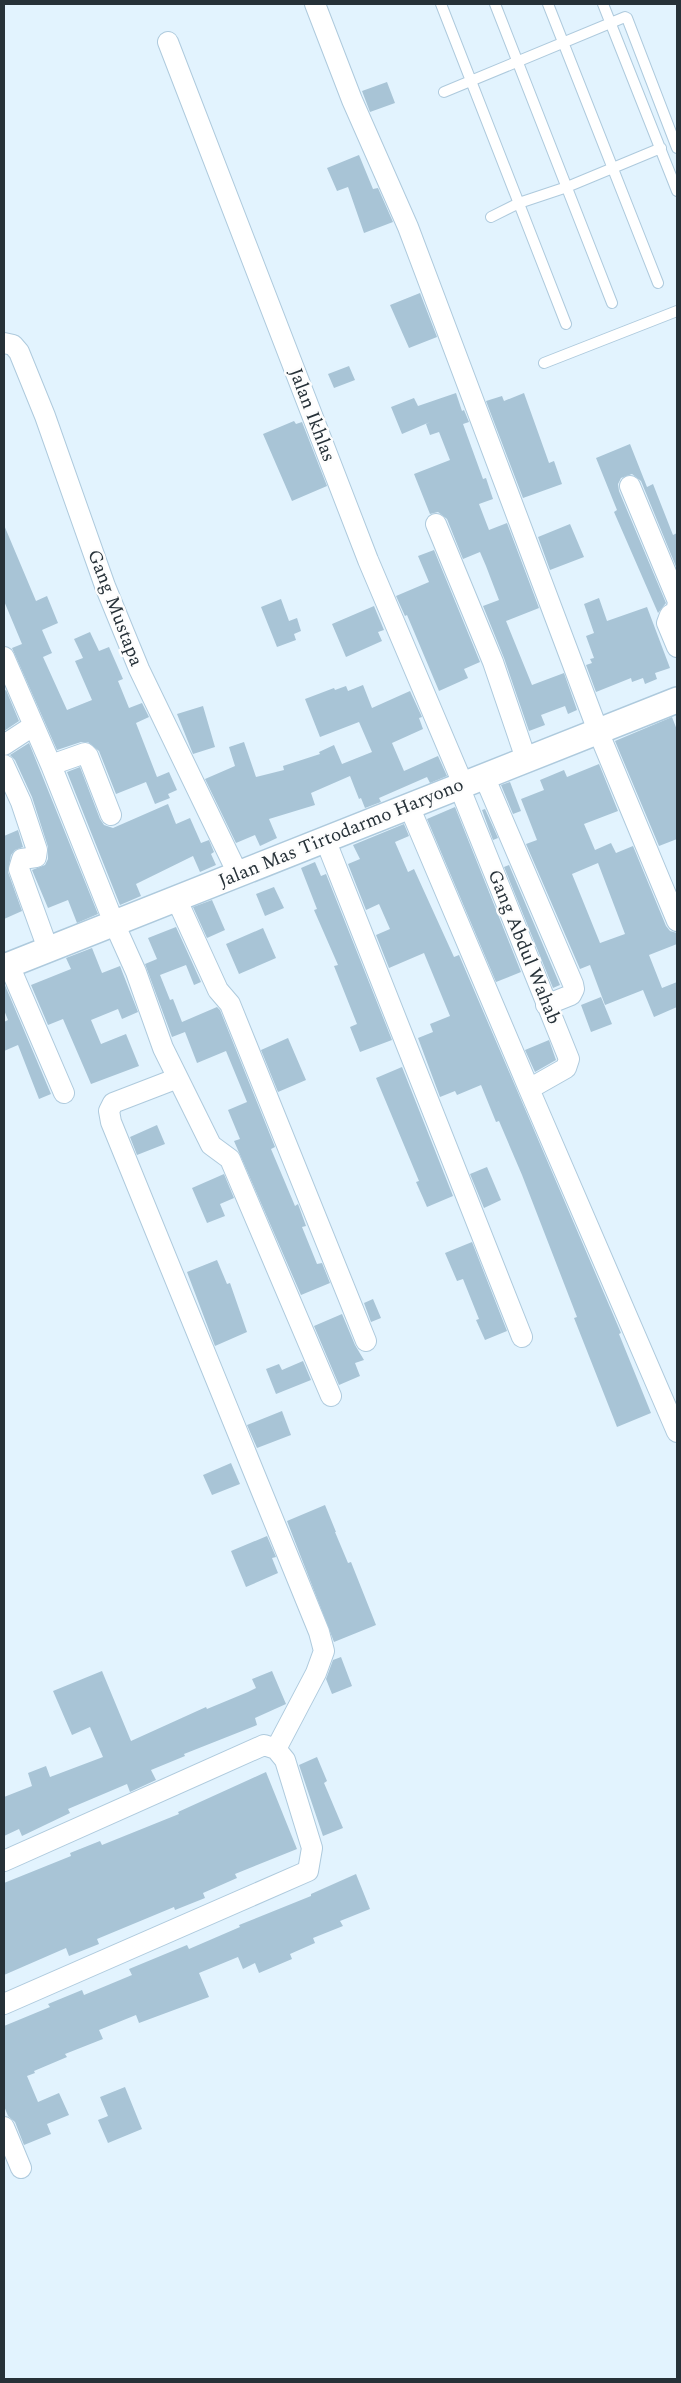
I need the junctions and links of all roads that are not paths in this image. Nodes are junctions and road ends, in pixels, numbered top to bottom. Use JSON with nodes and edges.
{"nodes":[{"id":1,"x":315,"y":4,"type":"edge"},
{"id":2,"x":441,"y":4,"type":"edge"},
{"id":3,"x":495,"y":4,"type":"edge"},
{"id":4,"x":548,"y":4,"type":"edge"},
{"id":5,"x":603,"y":4,"type":"edge"},
{"id":6,"x":610,"y":24,"type":"junction"},
{"id":7,"x":168,"y":42,"type":"dead end"},
{"id":8,"x":564,"y":42,"type":"junction"},
{"id":9,"x":518,"y":62,"type":"junction"},
{"id":10,"x":470,"y":82,"type":"junction"},
{"id":11,"x":444,"y":92,"type":"dead end"},
{"id":12,"x":661,"y":148,"type":"junction"},
{"id":13,"x":677,"y":148,"type":"edge"},
{"id":14,"x":612,"y":167,"type":"junction"},
{"id":15,"x":567,"y":186,"type":"junction"},
{"id":16,"x":677,"y":190,"type":"edge"},
{"id":17,"x":519,"y":203,"type":"junction"},
{"id":18,"x":491,"y":217,"type":"dead end"},
{"id":19,"x":658,"y":283,"type":"dead end"},
{"id":20,"x":612,"y":303,"type":"dead end"},
{"id":21,"x":677,"y":311,"type":"edge"},
{"id":22,"x":566,"y":324,"type":"dead end"},
{"id":23,"x":4,"y":343,"type":"edge"},
{"id":24,"x":544,"y":363,"type":"dead end"},
{"id":25,"x":630,"y":486,"type":"dead end"},
{"id":26,"x":436,"y":524,"type":"dead end"},
{"id":27,"x":677,"y":599,"type":"edge"},
{"id":28,"x":677,"y":606,"type":"edge"},
{"id":29,"x":677,"y":646,"type":"edge"},
{"id":30,"x":4,"y":657,"type":"edge"},
{"id":31,"x":677,"y":700,"type":"edge"},
{"id":32,"x":33,"y":726,"type":"junction"},
{"id":33,"x":598,"y":731,"type":"junction"},
{"id":34,"x":4,"y":745,"type":"edge"},
{"id":35,"x":526,"y":759,"type":"junction"},
{"id":36,"x":4,"y":765,"type":"edge"},
{"id":37,"x":51,"y":765,"type":"junction"},
{"id":38,"x":469,"y":782,"type":"junction"},
{"id":39,"x":409,"y":806,"type":"junction"},
{"id":40,"x":111,"y":815,"type":"dead end"},
{"id":41,"x":325,"y":839,"type":"junction"},
{"id":42,"x":238,"y":874,"type":"junction"},
{"id":43,"x":176,"y":898,"type":"junction"},
{"id":44,"x":677,"y":920,"type":"edge"},
{"id":45,"x":114,"y":923,"type":"junction"},
{"id":46,"x":48,"y":949,"type":"junction"},
{"id":47,"x":6,"y":966,"type":"edge"},
{"id":48,"x":546,"y":1005,"type":"junction"},
{"id":49,"x":178,"y":1078,"type":"junction"},
{"id":50,"x":529,"y":1089,"type":"junction"},
{"id":51,"x":64,"y":1093,"type":"dead end"},
{"id":52,"x":522,"y":1336,"type":"dead end"},
{"id":53,"x":366,"y":1341,"type":"dead end"},
{"id":54,"x":331,"y":1396,"type":"dead end"},
{"id":55,"x":677,"y":1432,"type":"edge"},
{"id":56,"x":276,"y":1749,"type":"junction"},
{"id":57,"x":4,"y":1861,"type":"edge"},
{"id":58,"x":4,"y":2004,"type":"edge"},
{"id":59,"x":4,"y":2127,"type":"edge"},
{"id":60,"x":21,"y":2168,"type":"dead end"}],
"edges":[{"from":1,"to":33,"type":"street"},
{"from":2,"to":10,"type":"lane"},
{"from":3,"to":9,"type":"lane"},
{"from":4,"to":8,"type":"lane"},
{"from":5,"to":6,"type":"lane"},
{"from":6,"to":8,"type":"lane"},
{"from":6,"to":12,"type":"lane"},
{"from":6,"to":13,"type":"lane"},
{"from":7,"to":38,"type":"street","name":"Jalan Ikhlas"},
{"from":8,"to":9,"type":"lane"},
{"from":8,"to":14,"type":"lane"},
{"from":9,"to":10,"type":"lane"},
{"from":9,"to":15,"type":"lane"},
{"from":10,"to":11,"type":"lane"},
{"from":10,"to":17,"type":"lane"},
{"from":12,"to":14,"type":"lane"},
{"from":12,"to":16,"type":"lane"},
{"from":14,"to":15,"type":"lane"},
{"from":14,"to":19,"type":"lane"},
{"from":15,"to":17,"type":"lane"},
{"from":15,"to":20,"type":"lane"},
{"from":17,"to":18,"type":"lane"},
{"from":17,"to":22,"type":"lane"},
{"from":21,"to":24,"type":"lane"},
{"from":23,"to":42,"type":"street","name":"Gang Mustapa"},
{"from":25,"to":27,"type":"street"},
{"from":26,"to":35,"type":"street"},
{"from":28,"to":29,"type":"street"},
{"from":30,"to":32,"type":"street"},
{"from":31,"to":33,"type":"street","name":"Jalan Mas Tirtodarmo Haryono"},
{"from":32,"to":34,"type":"street"},
{"from":32,"to":37,"type":"street"},
{"from":33,"to":35,"type":"street","name":"Jalan Mas Tirtodarmo Haryono"},
{"from":33,"to":44,"type":"street"},
{"from":35,"to":38,"type":"street","name":"Jalan Mas Tirtodarmo Haryono"},
{"from":36,"to":46,"type":"street"},
{"from":37,"to":40,"type":"street"},
{"from":37,"to":45,"type":"street"},
{"from":38,"to":39,"type":"street","name":"Jalan Mas Tirtodarmo Haryono"},
{"from":38,"to":48,"type":"street","name":"Gang Abdul Wahab"},
{"from":38,"to":48,"type":"street"},
{"from":39,"to":41,"type":"street","name":"Jalan Mas Tirtodarmo Haryono"},
{"from":39,"to":50,"type":"street"},
{"from":41,"to":42,"type":"street","name":"Jalan Mas Tirtodarmo Haryono"},
{"from":41,"to":52,"type":"street"},
{"from":42,"to":43,"type":"street","name":"Jalan Mas Tirtodarmo Haryono"},
{"from":43,"to":45,"type":"street","name":"Jalan Mas Tirtodarmo Haryono"},
{"from":43,"to":53,"type":"street"},
{"from":45,"to":46,"type":"street","name":"Jalan Mas Tirtodarmo Haryono"},
{"from":45,"to":49,"type":"street"},
{"from":46,"to":47,"type":"street","name":"Jalan Mas Tirtodarmo Haryono"},
{"from":47,"to":51,"type":"street"},
{"from":48,"to":50,"type":"street","name":"Gang Abdul Wahab"},
{"from":49,"to":54,"type":"street"},
{"from":49,"to":56,"type":"street"},
{"from":50,"to":55,"type":"street"},
{"from":56,"to":57,"type":"street"},
{"from":56,"to":58,"type":"street"},
{"from":59,"to":60,"type":"street"}]}
